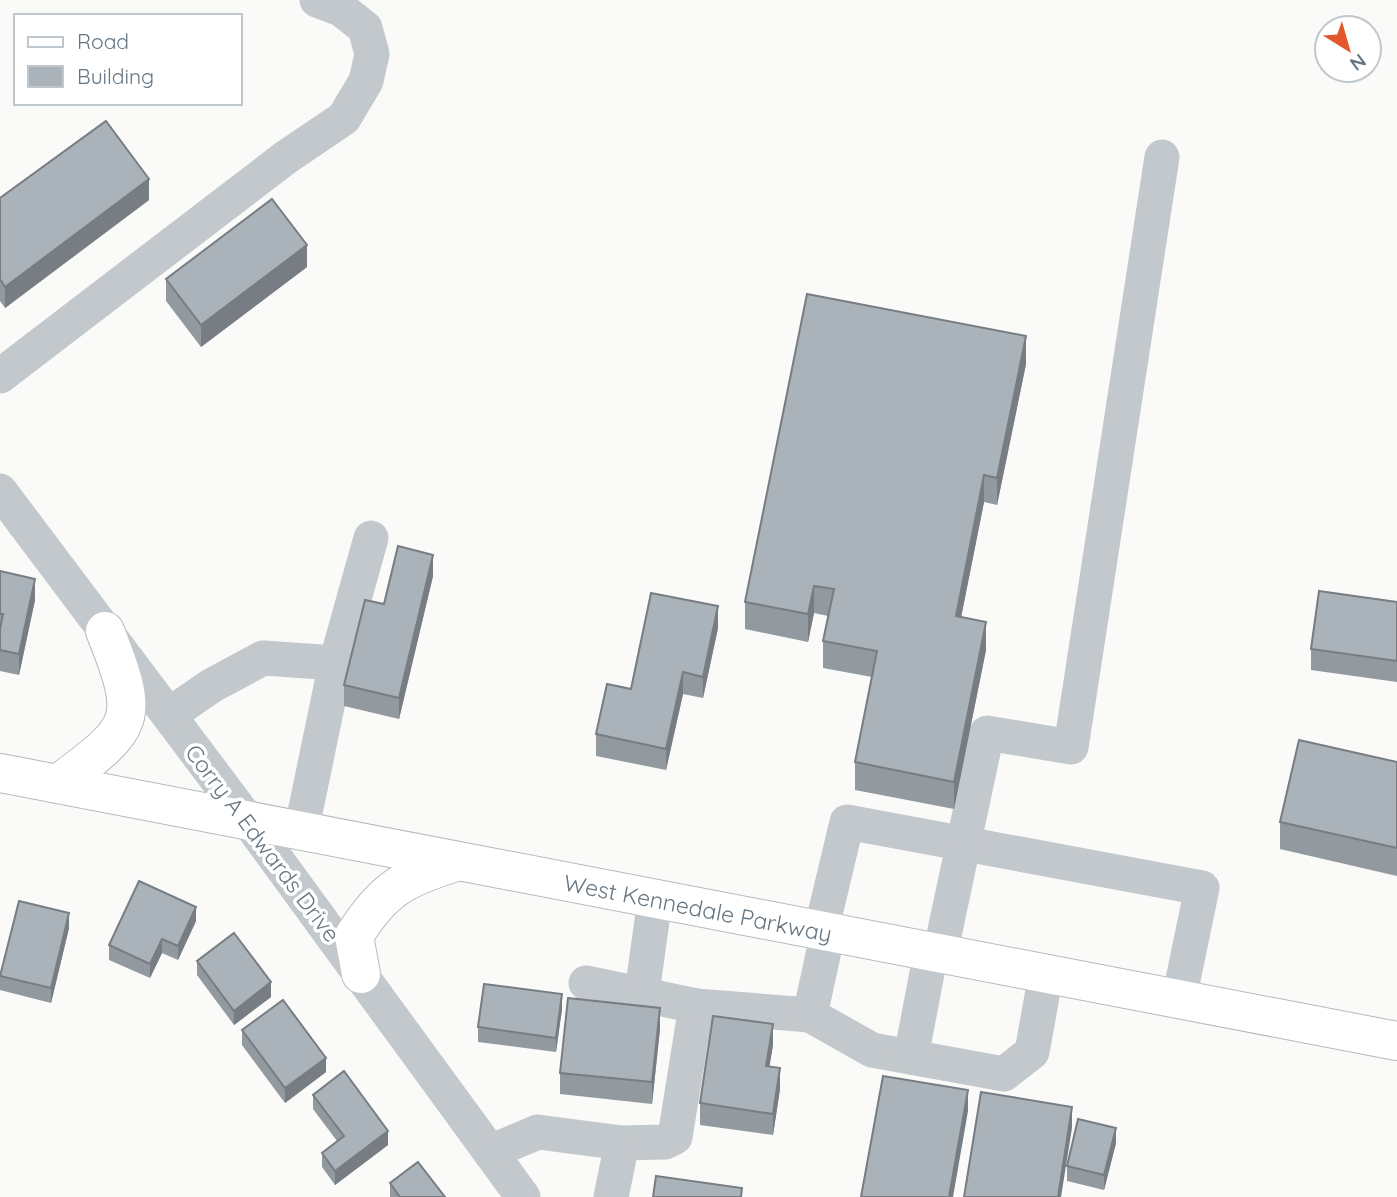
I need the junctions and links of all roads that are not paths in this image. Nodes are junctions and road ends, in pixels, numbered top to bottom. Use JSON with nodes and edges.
{"nodes":[{"id":1,"x":317,"y":0,"type":"edge"},
{"id":2,"x":1162,"y":158,"type":"dead end"},
{"id":3,"x":0,"y":376,"type":"edge"},
{"id":4,"x":0,"y":491,"type":"edge"},
{"id":5,"x":371,"y":538,"type":"dead end"},
{"id":6,"x":105,"y":631,"type":"junction"},
{"id":7,"x":336,"y":663,"type":"junction"},
{"id":8,"x":169,"y":715,"type":"junction"},
{"id":9,"x":0,"y":773,"type":"edge"},
{"id":10,"x":58,"y":784,"type":"junction"},
{"id":11,"x":249,"y":822,"type":"junction"},
{"id":12,"x":301,"y":832,"type":"junction"},
{"id":13,"x":965,"y":844,"type":"junction"},
{"id":14,"x":458,"y":862,"type":"junction"},
{"id":15,"x":655,"y":899,"type":"junction"},
{"id":16,"x":824,"y":932,"type":"junction"},
{"id":17,"x":936,"y":953,"type":"junction"},
{"id":18,"x":360,"y":974,"type":"junction"},
{"id":19,"x":1046,"y":974,"type":"junction"},
{"id":20,"x":586,"y":983,"type":"dead end"},
{"id":21,"x":642,"y":993,"type":"junction"},
{"id":22,"x":1179,"y":999,"type":"junction"},
{"id":23,"x":696,"y":1006,"type":"junction"},
{"id":24,"x":810,"y":1016,"type":"junction"},
{"id":25,"x":1397,"y":1041,"type":"edge"},
{"id":26,"x":911,"y":1057,"type":"junction"},
{"id":27,"x":622,"y":1143,"type":"junction"},
{"id":28,"x":490,"y":1152,"type":"junction"},
{"id":29,"x":523,"y":1197,"type":"edge"},
{"id":30,"x":611,"y":1197,"type":"edge"}],
"edges":[{"from":1,"to":3,"type":"street"},
{"from":2,"to":13,"type":"street"},
{"from":4,"to":6,"type":"street","name":"Corry A Edwards Drive"},
{"from":5,"to":7,"type":"street"},
{"from":6,"to":8,"type":"street","name":"Corry A Edwards Drive"},
{"from":6,"to":10,"type":"main road"},
{"from":7,"to":8,"type":"street"},
{"from":7,"to":12,"type":"street"},
{"from":8,"to":11,"type":"street","name":"Corry A Edwards Drive"},
{"from":9,"to":10,"type":"main road","name":"West Kennedale Parkway"},
{"from":10,"to":11,"type":"main road","name":"West Kennedale Parkway"},
{"from":11,"to":12,"type":"main road","name":"West Kennedale Parkway"},
{"from":11,"to":18,"type":"street","name":"Corry A Edwards Drive"},
{"from":12,"to":14,"type":"main road","name":"West Kennedale Parkway"},
{"from":13,"to":16,"type":"street"},
{"from":13,"to":17,"type":"street"},
{"from":13,"to":22,"type":"street"},
{"from":14,"to":15,"type":"main road","name":"West Kennedale Parkway"},
{"from":14,"to":18,"type":"main road"},
{"from":15,"to":16,"type":"main road","name":"West Kennedale Parkway"},
{"from":15,"to":21,"type":"street"},
{"from":16,"to":17,"type":"main road","name":"West Kennedale Parkway"},
{"from":16,"to":24,"type":"street"},
{"from":17,"to":19,"type":"main road","name":"West Kennedale Parkway"},
{"from":17,"to":26,"type":"street"},
{"from":18,"to":28,"type":"street","name":"Corry A Edwards Drive"},
{"from":19,"to":22,"type":"main road","name":"West Kennedale Parkway"},
{"from":19,"to":26,"type":"street"},
{"from":20,"to":21,"type":"street"},
{"from":21,"to":23,"type":"street"},
{"from":22,"to":25,"type":"main road","name":"West Kennedale Parkway"},
{"from":23,"to":24,"type":"street"},
{"from":23,"to":27,"type":"street"},
{"from":24,"to":26,"type":"street"},
{"from":27,"to":28,"type":"street"},
{"from":27,"to":30,"type":"street"},
{"from":28,"to":29,"type":"street","name":"Corry A Edwards Drive"}]}
